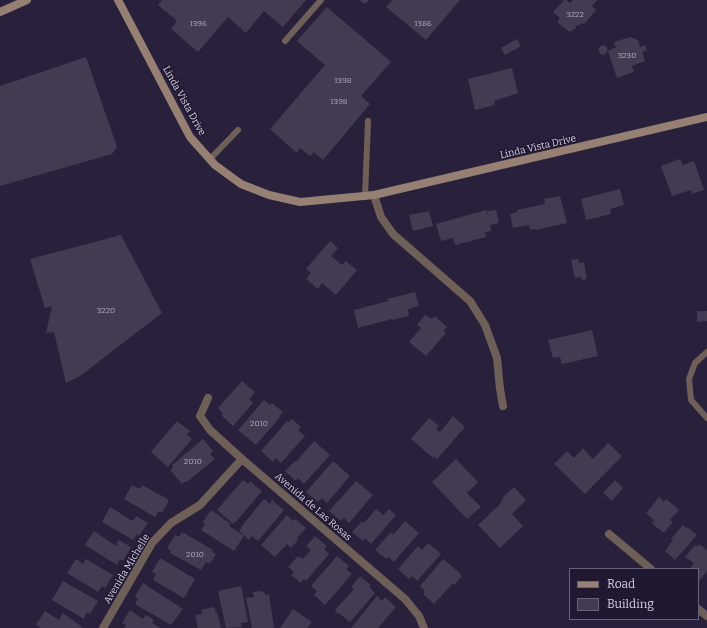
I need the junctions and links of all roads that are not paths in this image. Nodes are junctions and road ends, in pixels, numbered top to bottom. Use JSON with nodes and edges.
{"nodes":[{"id":1,"x":27,"y":0,"type":"edge"},
{"id":2,"x":118,"y":0,"type":"edge"},
{"id":3,"x":321,"y":0,"type":"edge"},
{"id":4,"x":0,"y":12,"type":"edge"},
{"id":5,"x":284,"y":41,"type":"dead end"},
{"id":6,"x":707,"y":118,"type":"edge"},
{"id":7,"x":368,"y":121,"type":"dead end"},
{"id":8,"x":238,"y":130,"type":"dead end"},
{"id":9,"x":210,"y":160,"type":"junction"},
{"id":10,"x":374,"y":195,"type":"junction"},
{"id":11,"x":365,"y":196,"type":"junction"},
{"id":12,"x":707,"y":352,"type":"edge"},
{"id":13,"x":208,"y":398,"type":"dead end"},
{"id":14,"x":503,"y":406,"type":"dead end"},
{"id":15,"x":707,"y":418,"type":"edge"},
{"id":16,"x":242,"y":460,"type":"junction"},
{"id":17,"x":609,"y":534,"type":"dead end"},
{"id":18,"x":650,"y":568,"type":"edge"},
{"id":19,"x":699,"y":610,"type":"edge"},
{"id":20,"x":707,"y":616,"type":"edge"},
{"id":21,"x":103,"y":628,"type":"edge"},
{"id":22,"x":424,"y":628,"type":"edge"}],
"edges":[{"from":1,"to":4,"type":"street"},
{"from":2,"to":9,"type":"street","name":"Linda Vista Drive"},
{"from":3,"to":5,"type":"lane"},
{"from":6,"to":10,"type":"street","name":"Linda Vista Drive"},
{"from":7,"to":11,"type":"lane"},
{"from":8,"to":9,"type":"lane"},
{"from":9,"to":11,"type":"street","name":"Linda Vista Drive"},
{"from":10,"to":11,"type":"street","name":"Linda Vista Drive"},
{"from":10,"to":14,"type":"street"},
{"from":12,"to":15,"type":"lane"},
{"from":13,"to":16,"type":"street","name":"Avenida de Las Rosas"},
{"from":16,"to":21,"type":"street","name":"Avenida Michelle"},
{"from":16,"to":22,"type":"street","name":"Avenida de Las Rosas"},
{"from":17,"to":18,"type":"street"},
{"from":19,"to":20,"type":"street"}]}
